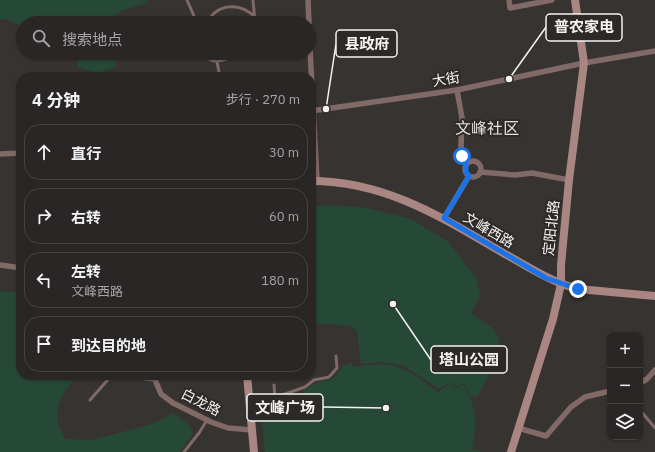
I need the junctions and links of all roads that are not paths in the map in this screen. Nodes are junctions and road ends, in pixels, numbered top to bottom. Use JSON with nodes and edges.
{"nodes":[{"id":1,"x":186,"y":0,"type":"edge"},
{"id":2,"x":253,"y":0,"type":"edge"},
{"id":3,"x":308,"y":0,"type":"edge"},
{"id":4,"x":509,"y":0,"type":"edge"},
{"id":5,"x":552,"y":0,"type":"edge"},
{"id":6,"x":575,"y":0,"type":"edge"},
{"id":7,"x":194,"y":16,"type":"edge"},
{"id":8,"x":212,"y":16,"type":"edge"},
{"id":9,"x":254,"y":16,"type":"edge"},
{"id":10,"x":255,"y":16,"type":"edge"},
{"id":11,"x":309,"y":16,"type":"edge"},
{"id":12,"x":655,"y":51,"type":"edge"},
{"id":13,"x":210,"y":60,"type":"edge"},
{"id":14,"x":223,"y":60,"type":"edge"},
{"id":15,"x":310,"y":60,"type":"edge"},
{"id":16,"x":217,"y":62,"type":"junction"},
{"id":17,"x":584,"y":63,"type":"junction"},
{"id":18,"x":219,"y":72,"type":"edge"},
{"id":19,"x":311,"y":72,"type":"edge"},
{"id":20,"x":457,"y":90,"type":"junction"},
{"id":21,"x":316,"y":110,"type":"edge"},
{"id":22,"x":16,"y":153,"type":"edge"},
{"id":23,"x":0,"y":154,"type":"edge"},
{"id":24,"x":466,"y":165,"type":"junction"},
{"id":25,"x":480,"y":172,"type":"junction"},
{"id":26,"x":469,"y":176,"type":"junction"},
{"id":27,"x":569,"y":180,"type":"junction"},
{"id":28,"x":316,"y":181,"type":"edge"},
{"id":29,"x":444,"y":218,"type":"junction"},
{"id":30,"x":0,"y":265,"type":"edge"},
{"id":31,"x":16,"y":267,"type":"edge"},
{"id":32,"x":561,"y":284,"type":"junction"},
{"id":33,"x":655,"y":296,"type":"edge"},
{"id":34,"x":336,"y":356,"type":"dead end"},
{"id":35,"x":655,"y":370,"type":"edge"},
{"id":36,"x":108,"y":380,"type":"edge"},
{"id":37,"x":155,"y":380,"type":"edge"},
{"id":38,"x":247,"y":380,"type":"edge"},
{"id":39,"x":314,"y":380,"type":"edge"},
{"id":40,"x":316,"y":380,"type":"edge"},
{"id":41,"x":643,"y":381,"type":"edge"},
{"id":42,"x":274,"y":385,"type":"dead end"},
{"id":43,"x":607,"y":392,"type":"edge"},
{"id":44,"x":275,"y":399,"type":"junction"},
{"id":45,"x":90,"y":400,"type":"dead end"},
{"id":46,"x":250,"y":406,"type":"junction"},
{"id":47,"x":643,"y":414,"type":"edge"},
{"id":48,"x":207,"y":420,"type":"junction"},
{"id":49,"x":518,"y":428,"type":"junction"},
{"id":50,"x":655,"y":428,"type":"edge"},
{"id":51,"x":252,"y":430,"type":"junction"},
{"id":52,"x":184,"y":452,"type":"edge"},
{"id":53,"x":254,"y":452,"type":"edge"},
{"id":54,"x":511,"y":452,"type":"edge"}],
"edges":[{"from":1,"to":7,"type":"lane"},
{"from":2,"to":10,"type":"lane"},
{"from":3,"to":11,"type":"street"},
{"from":4,"to":5,"type":"street"},
{"from":6,"to":17,"type":"main road","name":"定阳北路"},
{"from":8,"to":9,"type":"lane"},
{"from":12,"to":17,"type":"street","name":"大街"},
{"from":13,"to":16,"type":"lane"},
{"from":14,"to":16,"type":"lane"},
{"from":15,"to":19,"type":"street"},
{"from":16,"to":18,"type":"lane"},
{"from":17,"to":20,"type":"street","name":"大街"},
{"from":17,"to":27,"type":"main road","name":"定阳北路"},
{"from":20,"to":21,"type":"street","name":"大街"},
{"from":20,"to":24,"type":"street"},
{"from":22,"to":23,"type":"street"},
{"from":24,"to":25,"type":"street"},
{"from":24,"to":26,"type":"street"},
{"from":25,"to":26,"type":"street"},
{"from":25,"to":27,"type":"street"},
{"from":26,"to":29,"type":"street"},
{"from":27,"to":32,"type":"main road","name":"定阳北路"},
{"from":28,"to":29,"type":"main road","name":"文峰西路"},
{"from":29,"to":32,"type":"main road","name":"文峰西路"},
{"from":30,"to":31,"type":"street"},
{"from":32,"to":33,"type":"main road","name":"文峰西路"},
{"from":32,"to":49,"type":"main road","name":"定阳北路"},
{"from":34,"to":40,"type":"lane"},
{"from":35,"to":41,"type":"street"},
{"from":36,"to":45,"type":"lane"},
{"from":37,"to":48,"type":"street","name":"白龙路"},
{"from":38,"to":46,"type":"main road"},
{"from":39,"to":44,"type":"lane"},
{"from":42,"to":44,"type":"lane"},
{"from":43,"to":49,"type":"street"},
{"from":44,"to":46,"type":"lane"},
{"from":46,"to":51,"type":"main road"},
{"from":47,"to":50,"type":"lane"},
{"from":48,"to":51,"type":"street","name":"白龙路"},
{"from":48,"to":52,"type":"lane"},
{"from":49,"to":54,"type":"main road","name":"定阳北路"},
{"from":51,"to":53,"type":"main road"}]}
